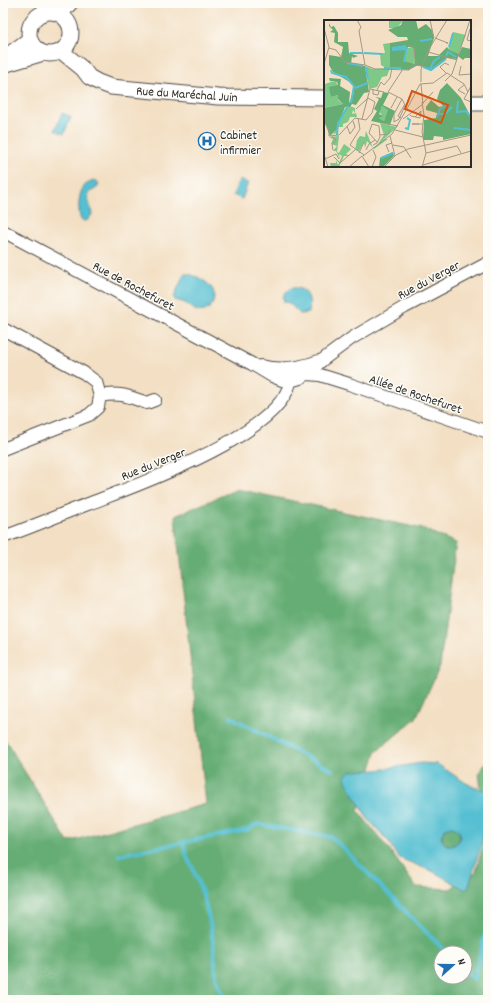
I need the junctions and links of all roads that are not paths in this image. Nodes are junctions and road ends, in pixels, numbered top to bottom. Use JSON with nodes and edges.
{"nodes":[{"id":1,"x":72,"y":3,"type":"edge"},
{"id":2,"x":62,"y":15,"type":"junction"},
{"id":3,"x":30,"y":39,"type":"junction"},
{"id":4,"x":61,"y":51,"type":"junction"},
{"id":5,"x":44,"y":53,"type":"junction"},
{"id":6,"x":3,"y":59,"type":"edge"},
{"id":7,"x":3,"y":65,"type":"edge"},
{"id":8,"x":324,"y":98,"type":"edge"},
{"id":9,"x":471,"y":103,"type":"edge"},
{"id":10,"x":488,"y":103,"type":"edge"},
{"id":11,"x":3,"y":231,"type":"edge"},
{"id":12,"x":488,"y":263,"type":"edge"},
{"id":13,"x":3,"y":329,"type":"edge"},
{"id":14,"x":321,"y":361,"type":"junction"},
{"id":15,"x":252,"y":364,"type":"junction"},
{"id":16,"x":290,"y":369,"type":"junction"},
{"id":17,"x":307,"y":374,"type":"junction"},
{"id":18,"x":336,"y":380,"type":"junction"},
{"id":19,"x":290,"y":381,"type":"junction"},
{"id":20,"x":100,"y":396,"type":"junction"},
{"id":21,"x":155,"y":400,"type":"dead end"},
{"id":22,"x":488,"y":432,"type":"edge"},
{"id":23,"x":3,"y":449,"type":"edge"},
{"id":24,"x":3,"y":537,"type":"edge"}],
"edges":[{"from":1,"to":2,"type":"street"},
{"from":2,"to":3,"type":"street"},
{"from":2,"to":4,"type":"street"},
{"from":3,"to":5,"type":"street"},
{"from":3,"to":6,"type":"street"},
{"from":4,"to":5,"type":"street"},
{"from":4,"to":8,"type":"street","name":"Rue du Maréchal Juin"},
{"from":5,"to":7,"type":"street"},
{"from":9,"to":10,"type":"street"},
{"from":11,"to":15,"type":"street","name":"Rue de Rochefuret"},
{"from":12,"to":14,"type":"street","name":"Rue du Verger"},
{"from":13,"to":20,"type":"street"},
{"from":14,"to":16,"type":"street","name":"Rue du Verger"},
{"from":14,"to":17,"type":"street","name":"Rue du Verger"},
{"from":14,"to":18,"type":"street","name":"Allée de Rochefuret"},
{"from":15,"to":16,"type":"street","name":"Rue de Rochefuret"},
{"from":15,"to":19,"type":"street","name":"Rue de Rochefuret"},
{"from":16,"to":19,"type":"street","name":"Rue du Verger"},
{"from":17,"to":18,"type":"street","name":"Allée de Rochefuret"},
{"from":17,"to":19,"type":"street","name":"Rue du Verger"},
{"from":18,"to":22,"type":"street","name":"Allée de Rochefuret"},
{"from":19,"to":24,"type":"street","name":"Rue du Verger"},
{"from":20,"to":21,"type":"street"},
{"from":20,"to":23,"type":"street"}]}
